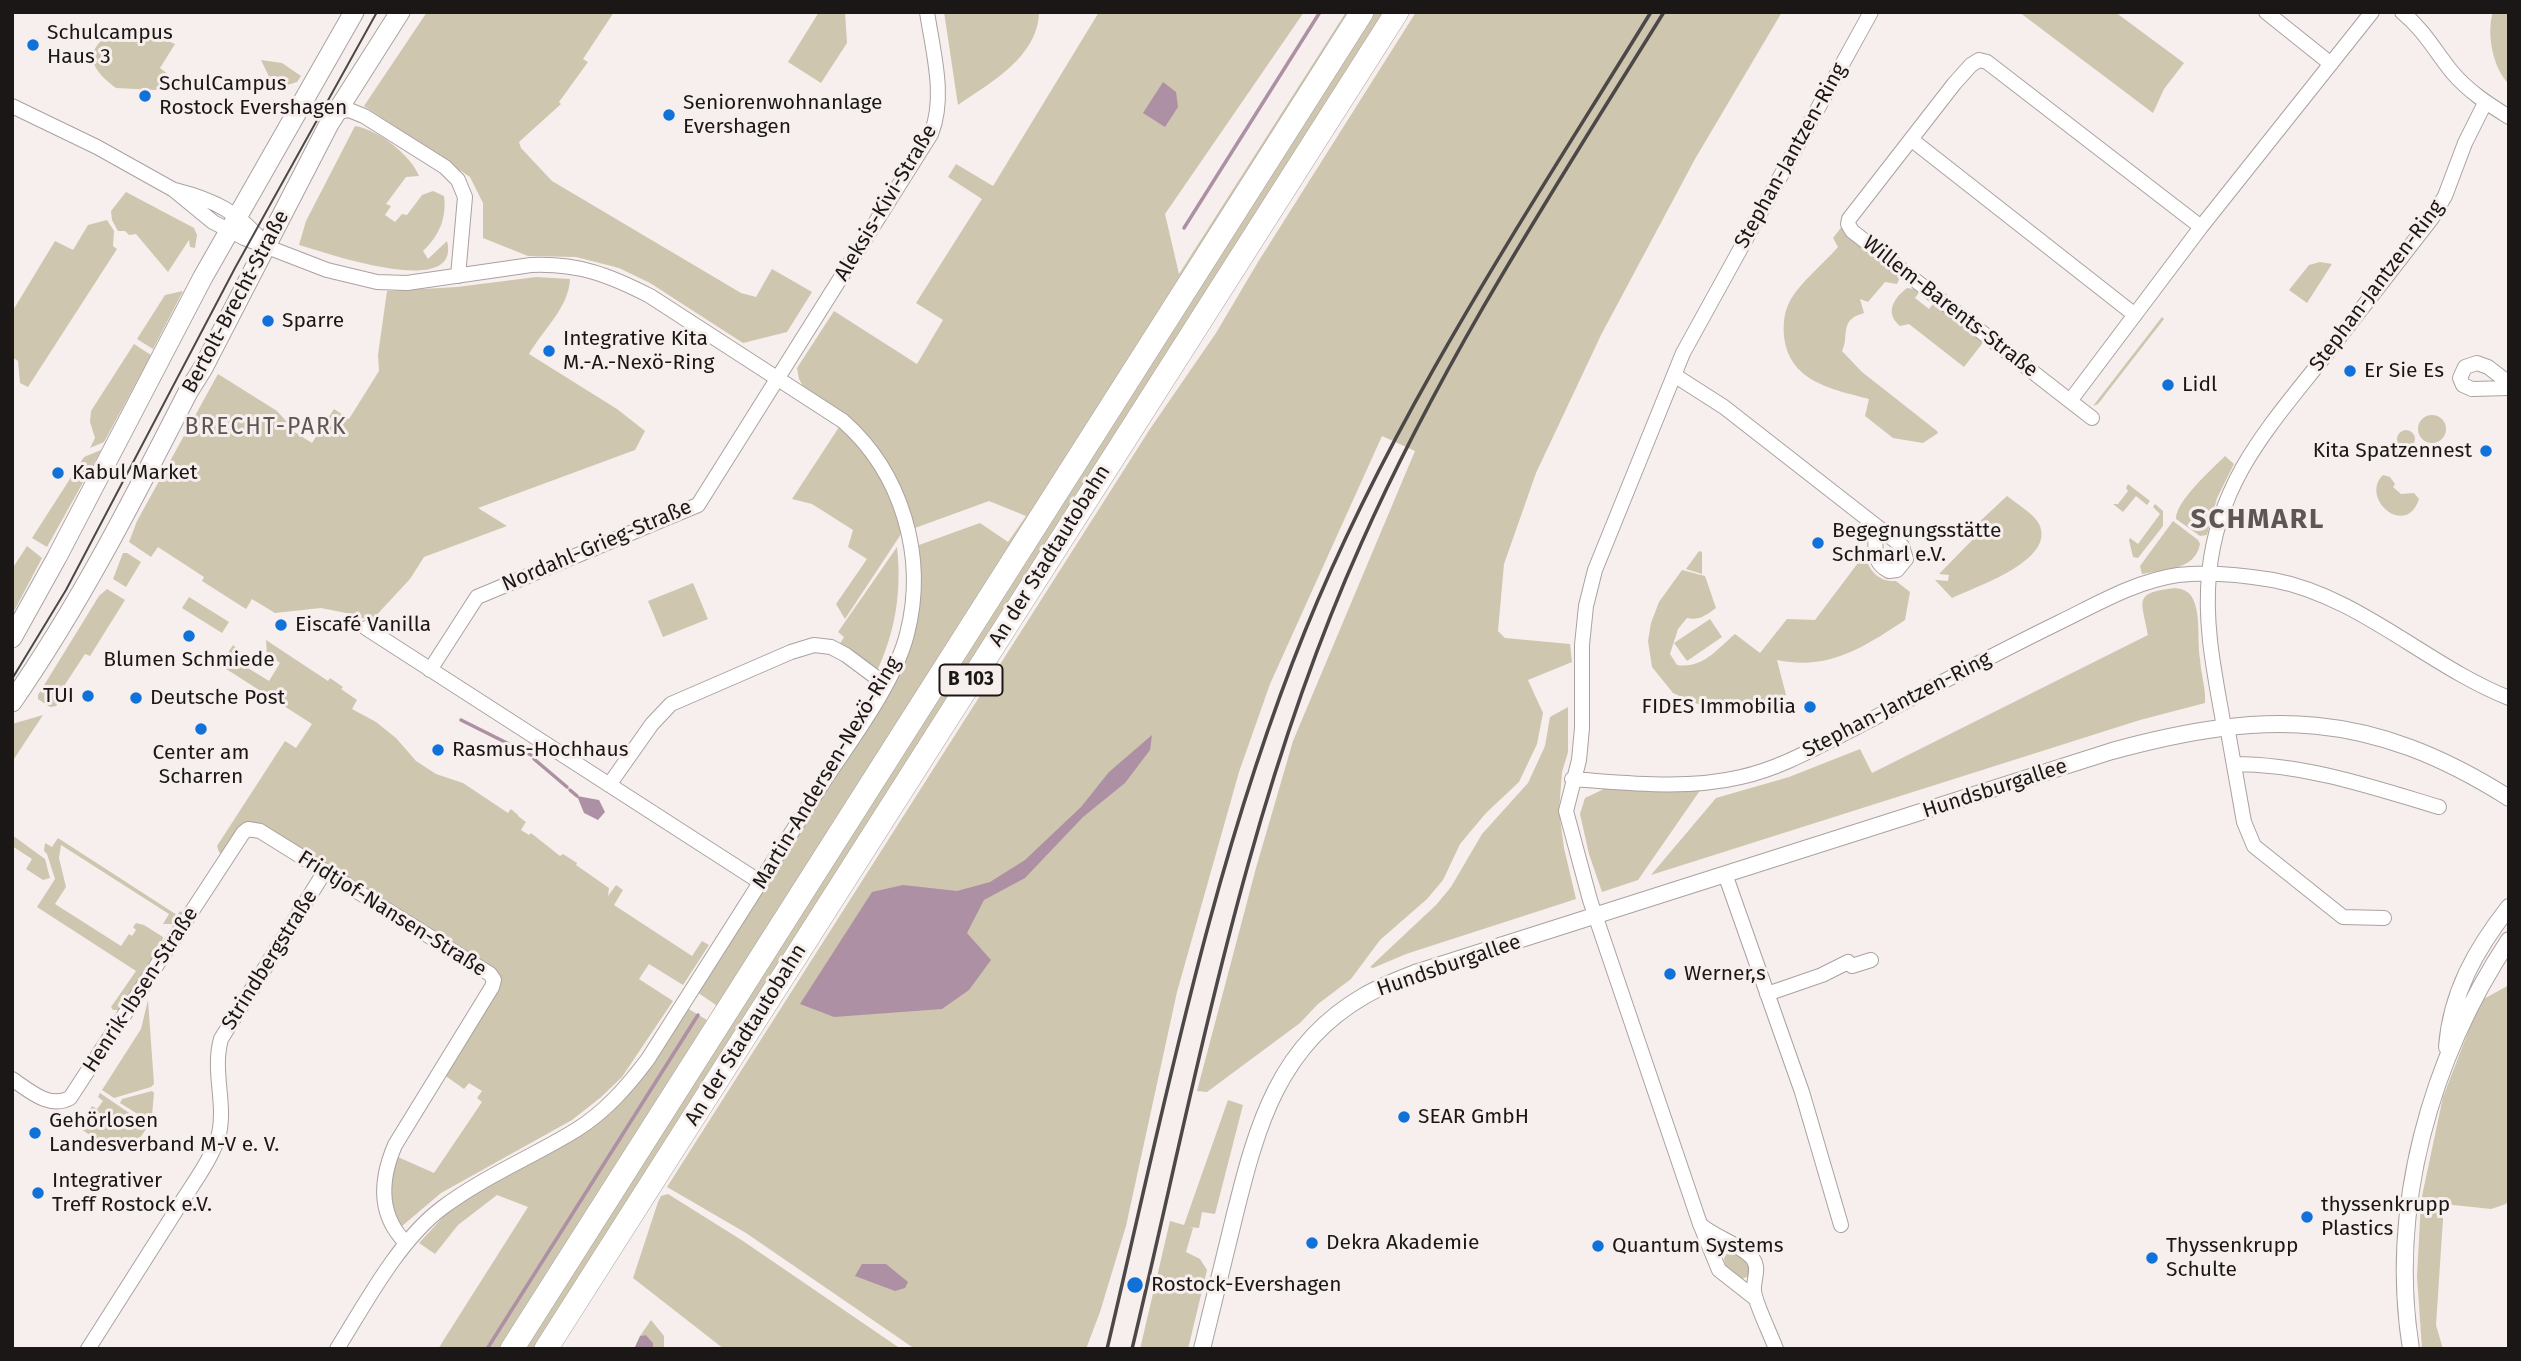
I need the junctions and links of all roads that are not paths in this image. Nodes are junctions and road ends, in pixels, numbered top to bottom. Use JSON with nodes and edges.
{"nodes":[{"id":1,"x":354,"y":12,"type":"edge"},
{"id":2,"x":400,"y":12,"type":"edge"},
{"id":3,"x":927,"y":12,"type":"edge"},
{"id":4,"x":1362,"y":12,"type":"edge"},
{"id":5,"x":1397,"y":12,"type":"edge"},
{"id":6,"x":1871,"y":12,"type":"edge"},
{"id":7,"x":2266,"y":12,"type":"edge"},
{"id":8,"x":2372,"y":12,"type":"edge"},
{"id":9,"x":2402,"y":12,"type":"edge"},
{"id":10,"x":2331,"y":64,"type":"junction"},
{"id":11,"x":2485,"y":103,"type":"junction"},
{"id":12,"x":12,"y":106,"type":"edge"},
{"id":13,"x":335,"y":115,"type":"junction"},
{"id":14,"x":2509,"y":117,"type":"edge"},
{"id":15,"x":1912,"y":140,"type":"junction"},
{"id":16,"x":233,"y":223,"type":"junction"},
{"id":17,"x":2201,"y":227,"type":"junction"},
{"id":18,"x":266,"y":246,"type":"junction"},
{"id":19,"x":458,"y":276,"type":"junction"},
{"id":20,"x":2135,"y":316,"type":"junction"},
{"id":21,"x":1674,"y":375,"type":"junction"},
{"id":22,"x":777,"y":378,"type":"junction"},
{"id":23,"x":2509,"y":383,"type":"edge"},
{"id":24,"x":2509,"y":388,"type":"edge"},
{"id":25,"x":2070,"y":401,"type":"junction"},
{"id":26,"x":2092,"y":418,"type":"dead end"},
{"id":27,"x":1868,"y":520,"type":"dead end"},
{"id":28,"x":2209,"y":575,"type":"junction"},
{"id":29,"x":366,"y":628,"type":"dead end"},
{"id":30,"x":12,"y":638,"type":"edge"},
{"id":31,"x":430,"y":670,"type":"junction"},
{"id":32,"x":885,"y":684,"type":"junction"},
{"id":33,"x":2509,"y":698,"type":"edge"},
{"id":34,"x":12,"y":702,"type":"edge"},
{"id":35,"x":2225,"y":727,"type":"junction"},
{"id":36,"x":2234,"y":764,"type":"junction"},
{"id":37,"x":1572,"y":779,"type":"junction"},
{"id":38,"x":609,"y":785,"type":"junction"},
{"id":39,"x":2509,"y":798,"type":"edge"},
{"id":40,"x":2439,"y":807,"type":"dead end"},
{"id":41,"x":248,"y":829,"type":"joint"},
{"id":42,"x":325,"y":872,"type":"junction"},
{"id":43,"x":1725,"y":874,"type":"junction"},
{"id":44,"x":760,"y":882,"type":"junction"},
{"id":45,"x":2509,"y":907,"type":"edge"},
{"id":46,"x":1595,"y":917,"type":"junction"},
{"id":47,"x":2384,"y":918,"type":"dead end"},
{"id":48,"x":2509,"y":940,"type":"edge"},
{"id":49,"x":1871,"y":960,"type":"dead end"},
{"id":50,"x":1767,"y":994,"type":"junction"},
{"id":51,"x":2446,"y":1056,"type":"junction"},
{"id":52,"x":12,"y":1079,"type":"edge"},
{"id":53,"x":1700,"y":1224,"type":"junction"},
{"id":54,"x":1841,"y":1225,"type":"dead end"},
{"id":55,"x":406,"y":1243,"type":"junction"},
{"id":56,"x":1756,"y":1299,"type":"junction"},
{"id":57,"x":88,"y":1349,"type":"edge"},
{"id":58,"x":337,"y":1349,"type":"edge"},
{"id":59,"x":512,"y":1349,"type":"edge"},
{"id":60,"x":546,"y":1349,"type":"edge"},
{"id":61,"x":1202,"y":1349,"type":"edge"},
{"id":62,"x":1776,"y":1349,"type":"edge"},
{"id":63,"x":2411,"y":1349,"type":"edge"}],
"edges":[{"from":1,"to":16,"type":"main road","name":"Bertolt-Brecht-Straße"},
{"from":2,"to":13,"type":"main road","name":"Bertolt-Brecht-Straße"},
{"from":3,"to":22,"type":"street","name":"Aleksis-Kivi-Straße"},
{"from":4,"to":59,"type":"highway","name":"An der Stadtautobahn","number":"B 103"},
{"from":5,"to":60,"type":"highway","name":"An der Stadtautobahn","number":"B 103"},
{"from":6,"to":21,"type":"street","name":"Stephan-Jantzen-Ring"},
{"from":7,"to":10,"type":"street"},
{"from":8,"to":10,"type":"street"},
{"from":9,"to":11,"type":"street"},
{"from":10,"to":17,"type":"street"},
{"from":11,"to":14,"type":"street"},
{"from":11,"to":28,"type":"street","name":"Stephan-Jantzen-Ring"},
{"from":12,"to":16,"type":"street","name":"Martin-Andersen-Nexö-Ring"},
{"from":13,"to":18,"type":"main road","name":"Bertolt-Brecht-Straße"},
{"from":13,"to":19,"type":"street"},
{"from":15,"to":17,"type":"street","name":"Willem-Barents-Straße"},
{"from":15,"to":20,"type":"street"},
{"from":15,"to":25,"type":"street","name":"Willem-Barents-Straße"},
{"from":16,"to":18,"type":"street","name":"Martin-Andersen-Nexö-Ring"},
{"from":16,"to":30,"type":"main road","name":"Bertolt-Brecht-Straße"},
{"from":17,"to":20,"type":"street"},
{"from":18,"to":19,"type":"street","name":"Martin-Andersen-Nexö-Ring"},
{"from":18,"to":34,"type":"main road","name":"Bertolt-Brecht-Straße"},
{"from":19,"to":22,"type":"street","name":"Martin-Andersen-Nexö-Ring"},
{"from":20,"to":25,"type":"street"},
{"from":21,"to":27,"type":"street"},
{"from":21,"to":37,"type":"street","name":"Stephan-Jantzen-Ring"},
{"from":22,"to":31,"type":"street","name":"Nordahl-Grieg-Straße"},
{"from":22,"to":32,"type":"street","name":"Martin-Andersen-Nexö-Ring"},
{"from":23,"to":24,"type":"street"},
{"from":25,"to":26,"type":"street","name":"Willem-Barents-Straße"},
{"from":28,"to":33,"type":"street"},
{"from":28,"to":35,"type":"street","name":"Stephan-Jantzen-Ring"},
{"from":28,"to":37,"type":"street","name":"Stephan-Jantzen-Ring"},
{"from":29,"to":31,"type":"street"},
{"from":31,"to":38,"type":"street"},
{"from":32,"to":38,"type":"street"},
{"from":32,"to":44,"type":"street","name":"Martin-Andersen-Nexö-Ring"},
{"from":35,"to":36,"type":"street"},
{"from":35,"to":39,"type":"street","name":"Hundsburgallee"},
{"from":35,"to":43,"type":"street","name":"Hundsburgallee"},
{"from":36,"to":40,"type":"street"},
{"from":36,"to":47,"type":"street"},
{"from":37,"to":46,"type":"street","name":"Stephan-Jantzen-Ring"},
{"from":38,"to":44,"type":"street"},
{"from":41,"to":42,"type":"street","name":"Fridtjof-Nansen-Straße"},
{"from":41,"to":52,"type":"street","name":"Henrik-Ibsen-Straße"},
{"from":42,"to":55,"type":"street","name":"Fridtjof-Nansen-Straße"},
{"from":42,"to":57,"type":"street","name":"Strindbergstraße"},
{"from":43,"to":46,"type":"street","name":"Hundsburgallee"},
{"from":43,"to":50,"type":"street"},
{"from":44,"to":55,"type":"street","name":"Martin-Andersen-Nexö-Ring"},
{"from":45,"to":51,"type":"street"},
{"from":46,"to":53,"type":"street"},
{"from":46,"to":61,"type":"street","name":"Hundsburgallee"},
{"from":48,"to":51,"type":"street"},
{"from":49,"to":50,"type":"street"},
{"from":50,"to":54,"type":"street"},
{"from":51,"to":63,"type":"street"},
{"from":53,"to":56,"type":"street"},
{"from":53,"to":56,"type":"street"},
{"from":55,"to":58,"type":"street","name":"Martin-Andersen-Nexö-Ring"},
{"from":56,"to":62,"type":"street"}]}
